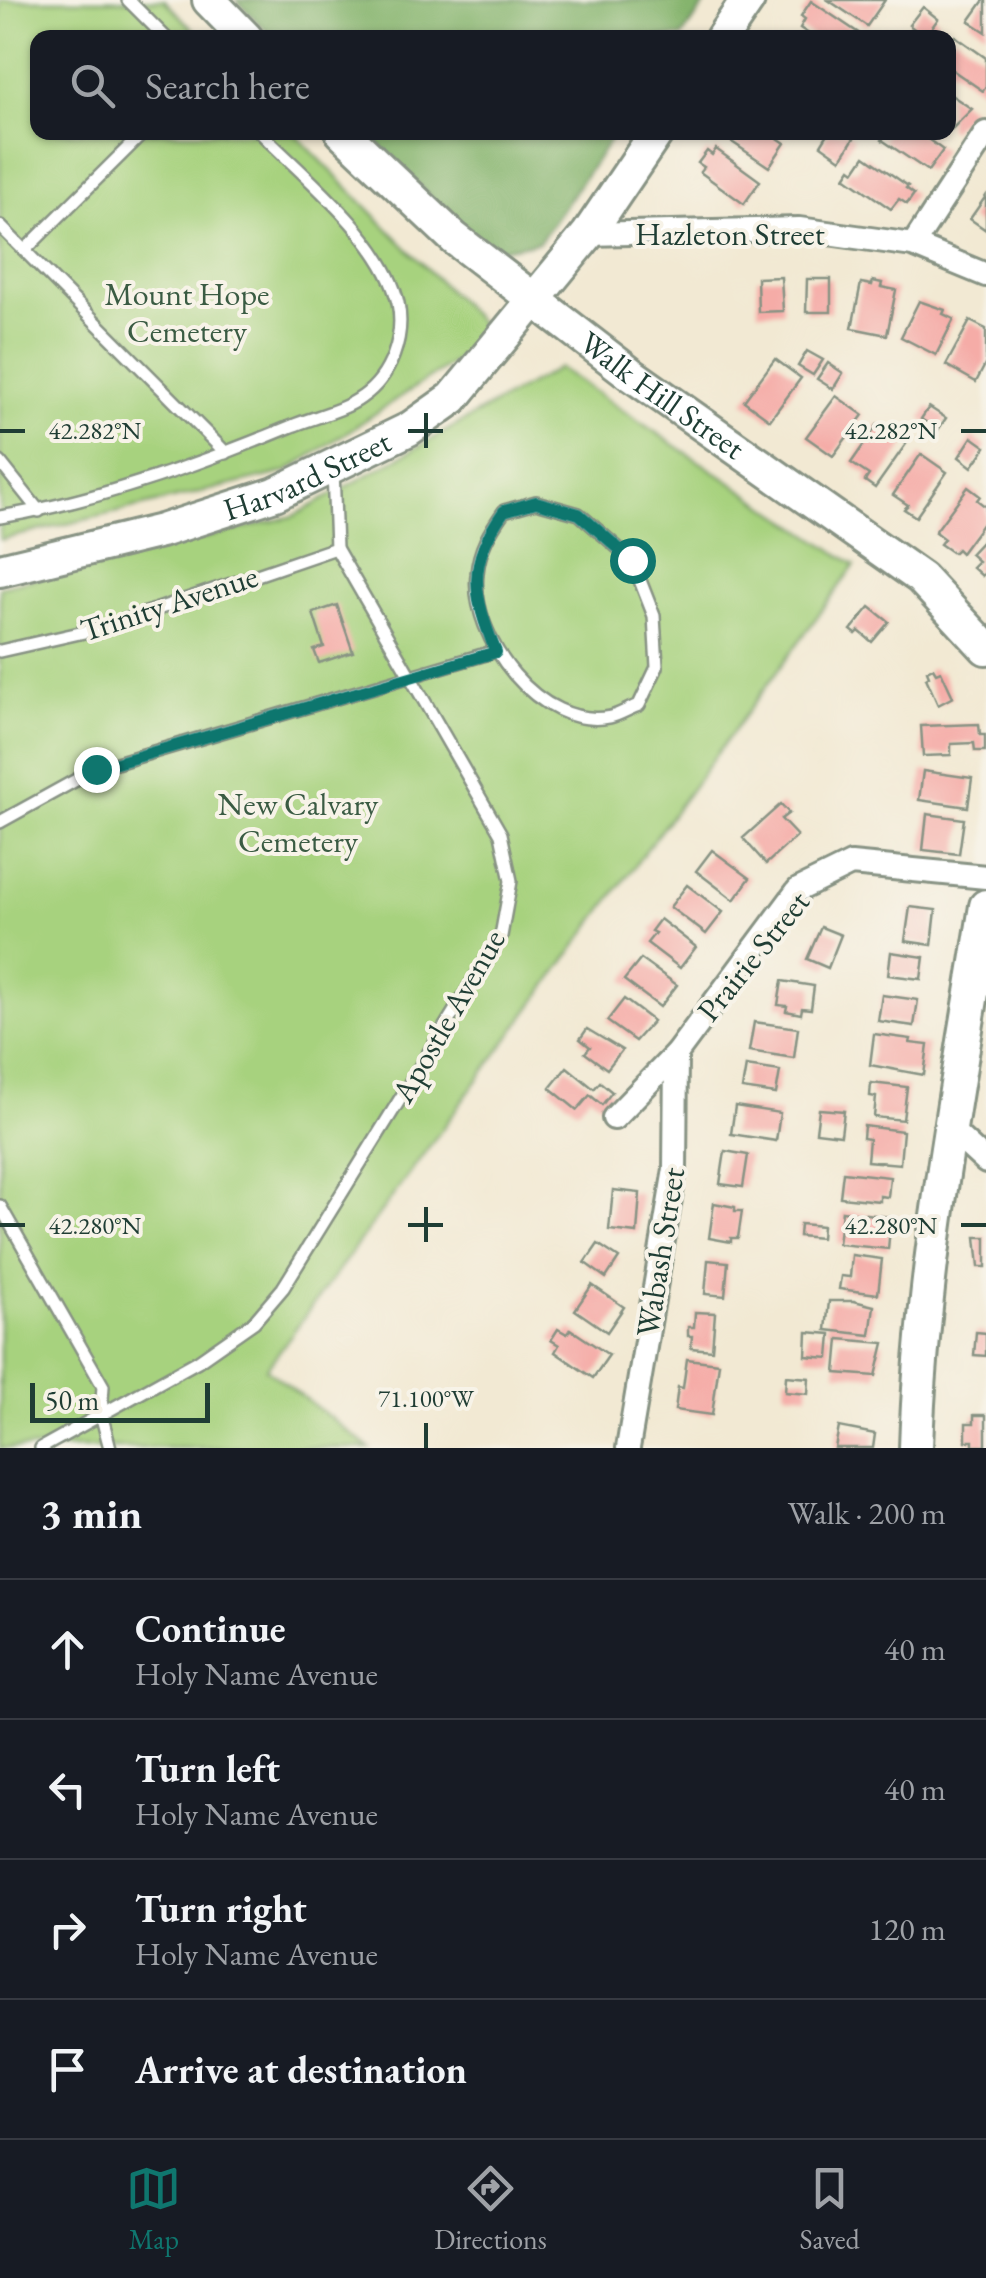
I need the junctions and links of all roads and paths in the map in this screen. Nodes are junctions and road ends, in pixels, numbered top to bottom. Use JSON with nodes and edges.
{"nodes":[{"id":1,"x":128,"y":0,"type":"edge"},
{"id":2,"x":208,"y":0,"type":"edge"},
{"id":3,"x":748,"y":0,"type":"edge"},
{"id":4,"x":158,"y":30,"type":"edge"},
{"id":5,"x":238,"y":30,"type":"edge"},
{"id":6,"x":727,"y":30,"type":"edge"},
{"id":7,"x":986,"y":133,"type":"edge"},
{"id":8,"x":136,"y":140,"type":"edge"},
{"id":9,"x":268,"y":140,"type":"edge"},
{"id":10,"x":350,"y":140,"type":"edge"},
{"id":11,"x":653,"y":140,"type":"edge"},
{"id":12,"x":0,"y":226,"type":"edge"},
{"id":13,"x":588,"y":234,"type":"junction"},
{"id":14,"x":914,"y":245,"type":"junction"},
{"id":15,"x":26,"y":249,"type":"junction"},
{"id":16,"x":986,"y":275,"type":"edge"},
{"id":17,"x":534,"y":297,"type":"junction"},
{"id":18,"x":226,"y":453,"type":"junction"},
{"id":19,"x":0,"y":462,"type":"edge"},
{"id":20,"x":333,"y":466,"type":"junction"},
{"id":21,"x":39,"y":511,"type":"junction"},
{"id":22,"x":0,"y":517,"type":"edge"},
{"id":23,"x":336,"y":548,"type":"junction"},
{"id":24,"x":0,"y":570,"type":"edge"},
{"id":25,"x":986,"y":648,"type":"edge"},
{"id":26,"x":0,"y":651,"type":"edge"},
{"id":27,"x":496,"y":652,"type":"junction"},
{"id":28,"x":408,"y":678,"type":"junction"},
{"id":29,"x":0,"y":822,"type":"edge"},
{"id":30,"x":986,"y":877,"type":"edge"},
{"id":31,"x":986,"y":906,"type":"edge"},
{"id":32,"x":676,"y":1054,"type":"junction"},
{"id":33,"x":614,"y":1118,"type":"dead end"},
{"id":34,"x":948,"y":1127,"type":"junction"},
{"id":35,"x":986,"y":1162,"type":"edge"},
{"id":36,"x":0,"y":1206,"type":"edge"},
{"id":37,"x":101,"y":1414,"type":"junction"},
{"id":38,"x":41,"y":1448,"type":"edge"},
{"id":39,"x":110,"y":1448,"type":"edge"},
{"id":40,"x":628,"y":1448,"type":"edge"},
{"id":41,"x":916,"y":1448,"type":"edge"}],
"edges":[{"from":1,"to":4,"type":"lane"},
{"from":2,"to":5,"type":"main road"},
{"from":3,"to":6,"type":"main road"},
{"from":7,"to":14,"type":"street"},
{"from":8,"to":15,"type":"lane"},
{"from":9,"to":18,"type":"lane"},
{"from":10,"to":17,"type":"main road","name":"Walk Hill Street"},
{"from":11,"to":13,"type":"main road","name":"Harvard Street"},
{"from":12,"to":15,"type":"lane"},
{"from":13,"to":14,"type":"street","name":"Hazleton Street"},
{"from":13,"to":17,"type":"main road","name":"Harvard Street"},
{"from":14,"to":16,"type":"street","name":"Hazleton Street"},
{"from":15,"to":18,"type":"lane"},
{"from":17,"to":20,"type":"main road","name":"Harvard Street"},
{"from":17,"to":25,"type":"main road","name":"Walk Hill Street"},
{"from":18,"to":21,"type":"lane"},
{"from":19,"to":21,"type":"lane"},
{"from":20,"to":23,"type":"lane","name":"Apostle Avenue"},
{"from":20,"to":24,"type":"main road","name":"Harvard Street"},
{"from":21,"to":22,"type":"lane"},
{"from":23,"to":26,"type":"lane","name":"Trinity Avenue"},
{"from":23,"to":28,"type":"lane","name":"Apostle Avenue"},
{"from":27,"to":27,"type":"lane"},
{"from":27,"to":28,"type":"lane"},
{"from":28,"to":29,"type":"lane"},
{"from":28,"to":37,"type":"lane","name":"Apostle Avenue"},
{"from":30,"to":32,"type":"street","name":"Prairie Street"},
{"from":31,"to":34,"type":"main road"},
{"from":32,"to":33,"type":"street","name":"Prairie Street"},
{"from":32,"to":40,"type":"street","name":"Wabash Street"},
{"from":34,"to":35,"type":"street"},
{"from":34,"to":41,"type":"main road"},
{"from":36,"to":37,"type":"lane"},
{"from":37,"to":38,"type":"lane","name":"Apostle Avenue"},
{"from":37,"to":39,"type":"lane"}]}
